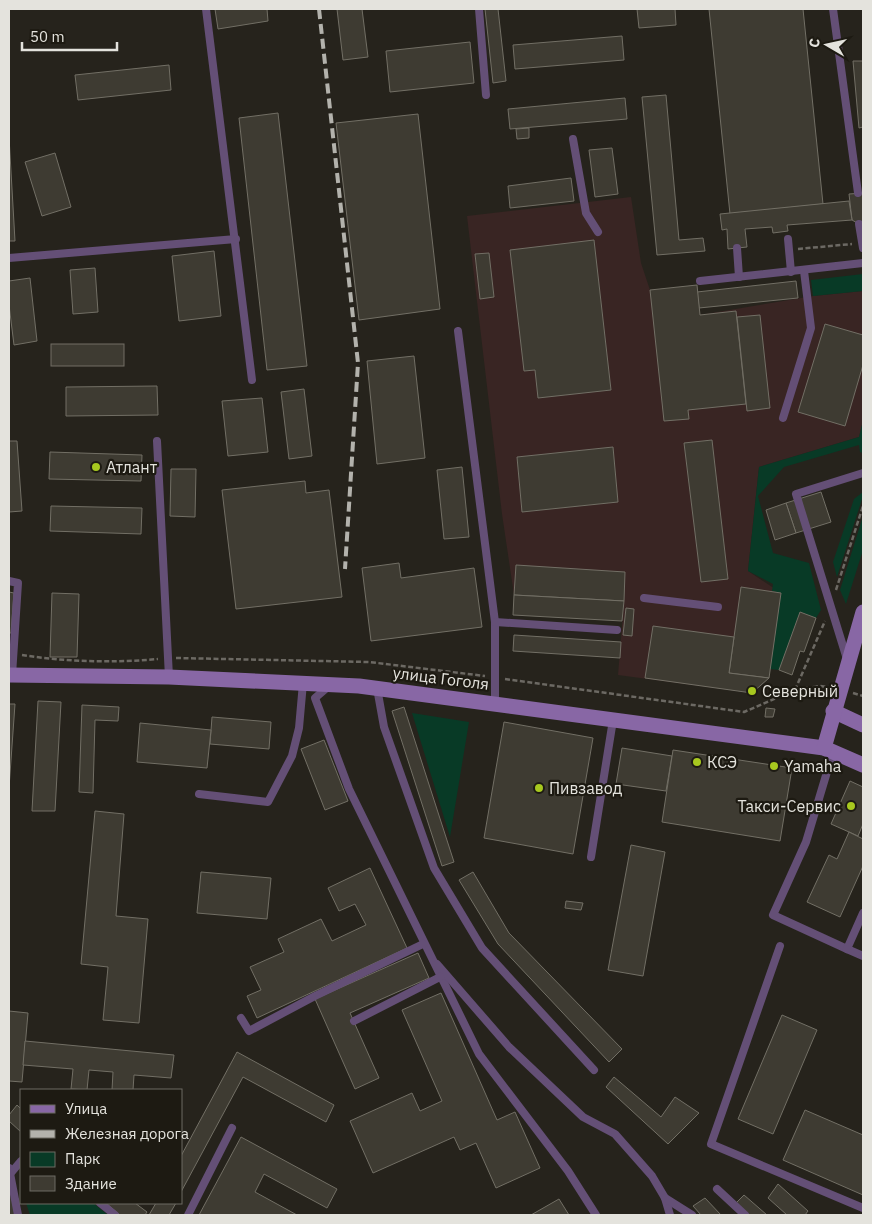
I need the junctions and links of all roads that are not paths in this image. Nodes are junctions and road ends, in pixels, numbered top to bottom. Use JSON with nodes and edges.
{"nodes":[{"id":1,"x":206,"y":9,"type":"edge"},
{"id":2,"x":479,"y":9,"type":"edge"},
{"id":3,"x":833,"y":9,"type":"edge"},
{"id":4,"x":486,"y":95,"type":"dead end"},
{"id":5,"x":573,"y":139,"type":"dead end"},
{"id":6,"x":858,"y":193,"type":"dead end"},
{"id":7,"x":859,"y":224,"type":"dead end"},
{"id":8,"x":598,"y":232,"type":"dead end"},
{"id":9,"x":236,"y":239,"type":"junction"},
{"id":10,"x":788,"y":239,"type":"dead end"},
{"id":11,"x":862,"y":245,"type":"edge"},
{"id":12,"x":737,"y":248,"type":"dead end"},
{"id":13,"x":9,"y":258,"type":"edge"},
{"id":14,"x":863,"y":263,"type":"edge"},
{"id":15,"x":804,"y":271,"type":"junction"},
{"id":16,"x":791,"y":272,"type":"junction"},
{"id":17,"x":739,"y":277,"type":"junction"},
{"id":18,"x":700,"y":280,"type":"dead end"},
{"id":19,"x":458,"y":331,"type":"dead end"},
{"id":20,"x":252,"y":380,"type":"dead end"},
{"id":21,"x":783,"y":418,"type":"dead end"},
{"id":22,"x":157,"y":442,"type":"dead end"},
{"id":23,"x":863,"y":472,"type":"edge"},
{"id":24,"x":9,"y":581,"type":"edge"},
{"id":25,"x":644,"y":598,"type":"dead end"},
{"id":26,"x":718,"y":607,"type":"dead end"},
{"id":27,"x":863,"y":612,"type":"edge"},
{"id":28,"x":495,"y":622,"type":"junction"},
{"id":29,"x":617,"y":630,"type":"dead end"},
{"id":30,"x":848,"y":662,"type":"junction"},
{"id":31,"x":10,"y":675,"type":"edge"},
{"id":32,"x":170,"y":677,"type":"junction"},
{"id":33,"x":304,"y":683,"type":"junction"},
{"id":34,"x":330,"y":684,"type":"junction"},
{"id":35,"x":377,"y":688,"type":"junction"},
{"id":36,"x":495,"y":703,"type":"junction"},
{"id":37,"x":833,"y":711,"type":"junction"},
{"id":38,"x":613,"y":720,"type":"junction"},
{"id":39,"x":863,"y":725,"type":"edge"},
{"id":40,"x":828,"y":750,"type":"junction"},
{"id":41,"x":863,"y":765,"type":"edge"},
{"id":42,"x":199,"y":794,"type":"dead end"},
{"id":43,"x":591,"y":857,"type":"dead end"},
{"id":44,"x":863,"y":913,"type":"edge"},
{"id":45,"x":423,"y":944,"type":"junction"},
{"id":46,"x":780,"y":946,"type":"dead end"},
{"id":47,"x":847,"y":949,"type":"junction"},
{"id":48,"x":429,"y":955,"type":"junction"},
{"id":49,"x":863,"y":956,"type":"edge"},
{"id":50,"x":440,"y":977,"type":"junction"},
{"id":51,"x":241,"y":1018,"type":"dead end"},
{"id":52,"x":354,"y":1021,"type":"dead end"},
{"id":53,"x":594,"y":1070,"type":"dead end"},
{"id":54,"x":232,"y":1128,"type":"dead end"},
{"id":55,"x":20,"y":1162,"type":"edge"},
{"id":56,"x":9,"y":1171,"type":"edge"},
{"id":57,"x":717,"y":1189,"type":"dead end"},
{"id":58,"x":665,"y":1198,"type":"junction"},
{"id":59,"x":101,"y":1204,"type":"edge"},
{"id":60,"x":863,"y":1208,"type":"edge"},
{"id":61,"x":18,"y":1215,"type":"edge"},
{"id":62,"x":115,"y":1215,"type":"edge"},
{"id":63,"x":188,"y":1215,"type":"edge"},
{"id":64,"x":596,"y":1215,"type":"edge"},
{"id":65,"x":670,"y":1215,"type":"edge"},
{"id":66,"x":692,"y":1215,"type":"edge"},
{"id":67,"x":745,"y":1215,"type":"edge"}],
"edges":[{"from":1,"to":9,"type":"lane"},
{"from":2,"to":4,"type":"lane"},
{"from":3,"to":6,"type":"lane"},
{"from":5,"to":8,"type":"lane"},
{"from":7,"to":11,"type":"lane"},
{"from":9,"to":13,"type":"lane"},
{"from":9,"to":20,"type":"lane"},
{"from":10,"to":16,"type":"lane"},
{"from":12,"to":17,"type":"lane"},
{"from":14,"to":15,"type":"lane"},
{"from":15,"to":16,"type":"lane"},
{"from":15,"to":21,"type":"lane"},
{"from":16,"to":17,"type":"lane"},
{"from":17,"to":18,"type":"lane"},
{"from":19,"to":28,"type":"lane"},
{"from":22,"to":32,"type":"lane"},
{"from":23,"to":30,"type":"lane"},
{"from":24,"to":31,"type":"lane"},
{"from":25,"to":26,"type":"lane"},
{"from":27,"to":30,"type":"street"},
{"from":28,"to":29,"type":"lane"},
{"from":28,"to":36,"type":"lane"},
{"from":30,"to":37,"type":"street"},
{"from":31,"to":32,"type":"street","name":"улица Гоголя"},
{"from":32,"to":33,"type":"street","name":"улица Гоголя"},
{"from":33,"to":34,"type":"street","name":"улица Гоголя"},
{"from":33,"to":42,"type":"lane"},
{"from":34,"to":35,"type":"street","name":"улица Гоголя"},
{"from":34,"to":45,"type":"lane"},
{"from":35,"to":36,"type":"street","name":"улица Гоголя"},
{"from":35,"to":53,"type":"lane"},
{"from":36,"to":38,"type":"street","name":"улица Гоголя"},
{"from":37,"to":39,"type":"street"},
{"from":37,"to":40,"type":"street"},
{"from":38,"to":40,"type":"street","name":"улица Гоголя"},
{"from":38,"to":43,"type":"lane"},
{"from":40,"to":41,"type":"street","name":"улица Гоголя"},
{"from":40,"to":47,"type":"lane"},
{"from":44,"to":47,"type":"lane"},
{"from":45,"to":48,"type":"lane"},
{"from":45,"to":51,"type":"lane"},
{"from":46,"to":60,"type":"lane"},
{"from":47,"to":49,"type":"lane"},
{"from":48,"to":50,"type":"lane"},
{"from":48,"to":58,"type":"lane"},
{"from":50,"to":52,"type":"lane"},
{"from":50,"to":64,"type":"lane"},
{"from":54,"to":63,"type":"lane"},
{"from":55,"to":56,"type":"lane"},
{"from":56,"to":61,"type":"lane"},
{"from":57,"to":67,"type":"lane"},
{"from":58,"to":65,"type":"lane"},
{"from":58,"to":66,"type":"lane"},
{"from":59,"to":62,"type":"lane"}]}
